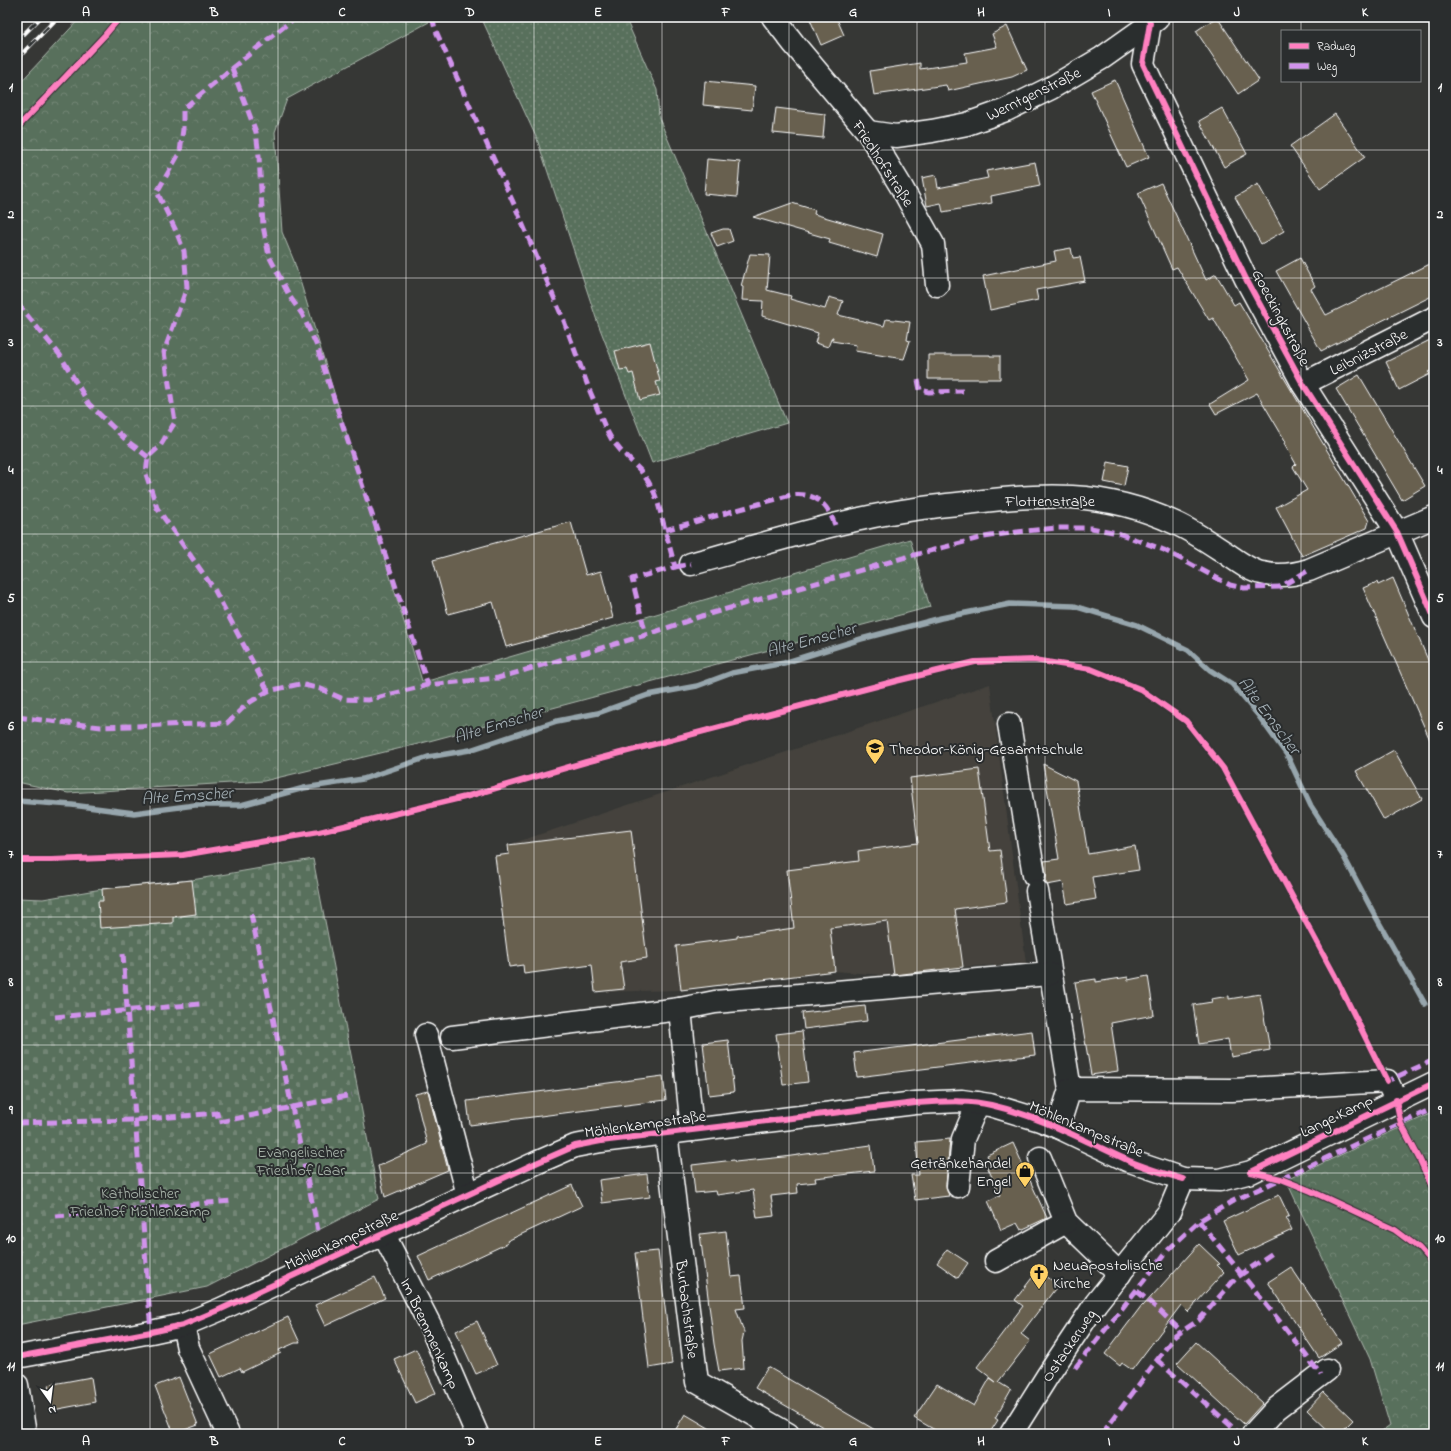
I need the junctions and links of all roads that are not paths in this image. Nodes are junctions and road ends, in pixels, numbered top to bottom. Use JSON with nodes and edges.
{"nodes":[{"id":1,"x":773,"y":17,"type":"edge"},
{"id":2,"x":1153,"y":19,"type":"edge"},
{"id":3,"x":868,"y":132,"type":"junction"},
{"id":4,"x":937,"y":285,"type":"dead end"},
{"id":5,"x":1434,"y":318,"type":"edge"},
{"id":6,"x":1303,"y":384,"type":"junction"},
{"id":7,"x":1434,"y":517,"type":"edge"},
{"id":8,"x":1397,"y":532,"type":"junction"},
{"id":9,"x":691,"y":564,"type":"dead end"},
{"id":10,"x":1434,"y":617,"type":"edge"},
{"id":11,"x":1009,"y":724,"type":"dead end"},
{"id":12,"x":1050,"y":974,"type":"junction"},
{"id":13,"x":680,"y":1009,"type":"junction"},
{"id":14,"x":426,"y":1035,"type":"dead end"},
{"id":15,"x":452,"y":1037,"type":"dead end"},
{"id":16,"x":1434,"y":1083,"type":"edge"},
{"id":17,"x":1070,"y":1089,"type":"junction"},
{"id":18,"x":1396,"y":1100,"type":"junction"},
{"id":19,"x":978,"y":1103,"type":"junction"},
{"id":20,"x":1058,"y":1127,"type":"junction"},
{"id":21,"x":692,"y":1130,"type":"junction"},
{"id":22,"x":666,"y":1133,"type":"junction"},
{"id":23,"x":1040,"y":1158,"type":"dead end"},
{"id":24,"x":1183,"y":1179,"type":"junction"},
{"id":25,"x":958,"y":1186,"type":"dead end"},
{"id":26,"x":468,"y":1195,"type":"junction"},
{"id":27,"x":1066,"y":1222,"type":"junction"},
{"id":28,"x":383,"y":1234,"type":"junction"},
{"id":29,"x":996,"y":1261,"type":"dead end"},
{"id":30,"x":1120,"y":1274,"type":"junction"},
{"id":31,"x":183,"y":1325,"type":"junction"},
{"id":32,"x":17,"y":1357,"type":"edge"},
{"id":33,"x":1327,"y":1370,"type":"dead end"},
{"id":34,"x":17,"y":1385,"type":"edge"},
{"id":35,"x":25,"y":1434,"type":"edge"},
{"id":36,"x":228,"y":1434,"type":"edge"},
{"id":37,"x":477,"y":1434,"type":"edge"},
{"id":38,"x":788,"y":1434,"type":"edge"},
{"id":39,"x":1011,"y":1434,"type":"edge"},
{"id":40,"x":1253,"y":1434,"type":"edge"}],
"edges":[{"from":1,"to":3,"type":"street","name":"Friedhofstraße"},
{"from":2,"to":3,"type":"street","name":"Werntgenstraße"},
{"from":2,"to":6,"type":"street","name":"Goeckingkstraße"},
{"from":3,"to":4,"type":"street","name":"Friedhofstraße"},
{"from":5,"to":6,"type":"street","name":"Leibnizstraße"},
{"from":6,"to":8,"type":"street","name":"Goeckingkstraße"},
{"from":7,"to":8,"type":"street","name":"Flottenstraße"},
{"from":8,"to":9,"type":"street","name":"Flottenstraße"},
{"from":8,"to":10,"type":"street","name":"Goeckingkstraße"},
{"from":11,"to":12,"type":"street"},
{"from":12,"to":13,"type":"street"},
{"from":12,"to":17,"type":"street"},
{"from":13,"to":15,"type":"street"},
{"from":13,"to":21,"type":"street"},
{"from":14,"to":26,"type":"street"},
{"from":16,"to":18,"type":"street","name":"Lange Kamp"},
{"from":17,"to":18,"type":"street","name":"Lange Kamp"},
{"from":17,"to":20,"type":"street"},
{"from":18,"to":24,"type":"street","name":"Lange Kamp"},
{"from":19,"to":20,"type":"street","name":"Möhlenkampstraße"},
{"from":19,"to":21,"type":"street","name":"Möhlenkampstraße"},
{"from":19,"to":25,"type":"street"},
{"from":20,"to":24,"type":"street","name":"Möhlenkampstraße"},
{"from":21,"to":22,"type":"street","name":"Möhlenkampstraße"},
{"from":22,"to":26,"type":"street","name":"Möhlenkampstraße"},
{"from":22,"to":38,"type":"street","name":"Burbachstraße"},
{"from":23,"to":27,"type":"street"},
{"from":24,"to":30,"type":"street","name":"Ostackerweg"},
{"from":26,"to":28,"type":"street","name":"Möhlenkampstraße"},
{"from":27,"to":29,"type":"street"},
{"from":27,"to":30,"type":"street"},
{"from":28,"to":31,"type":"street","name":"Möhlenkampstraße"},
{"from":28,"to":37,"type":"street","name":"Im Bremmenkamp"},
{"from":30,"to":39,"type":"street","name":"Ostackerweg"},
{"from":31,"to":32,"type":"street","name":"Möhlenkampstraße"},
{"from":31,"to":36,"type":"street"},
{"from":33,"to":40,"type":"street"},
{"from":34,"to":35,"type":"street"}]}
